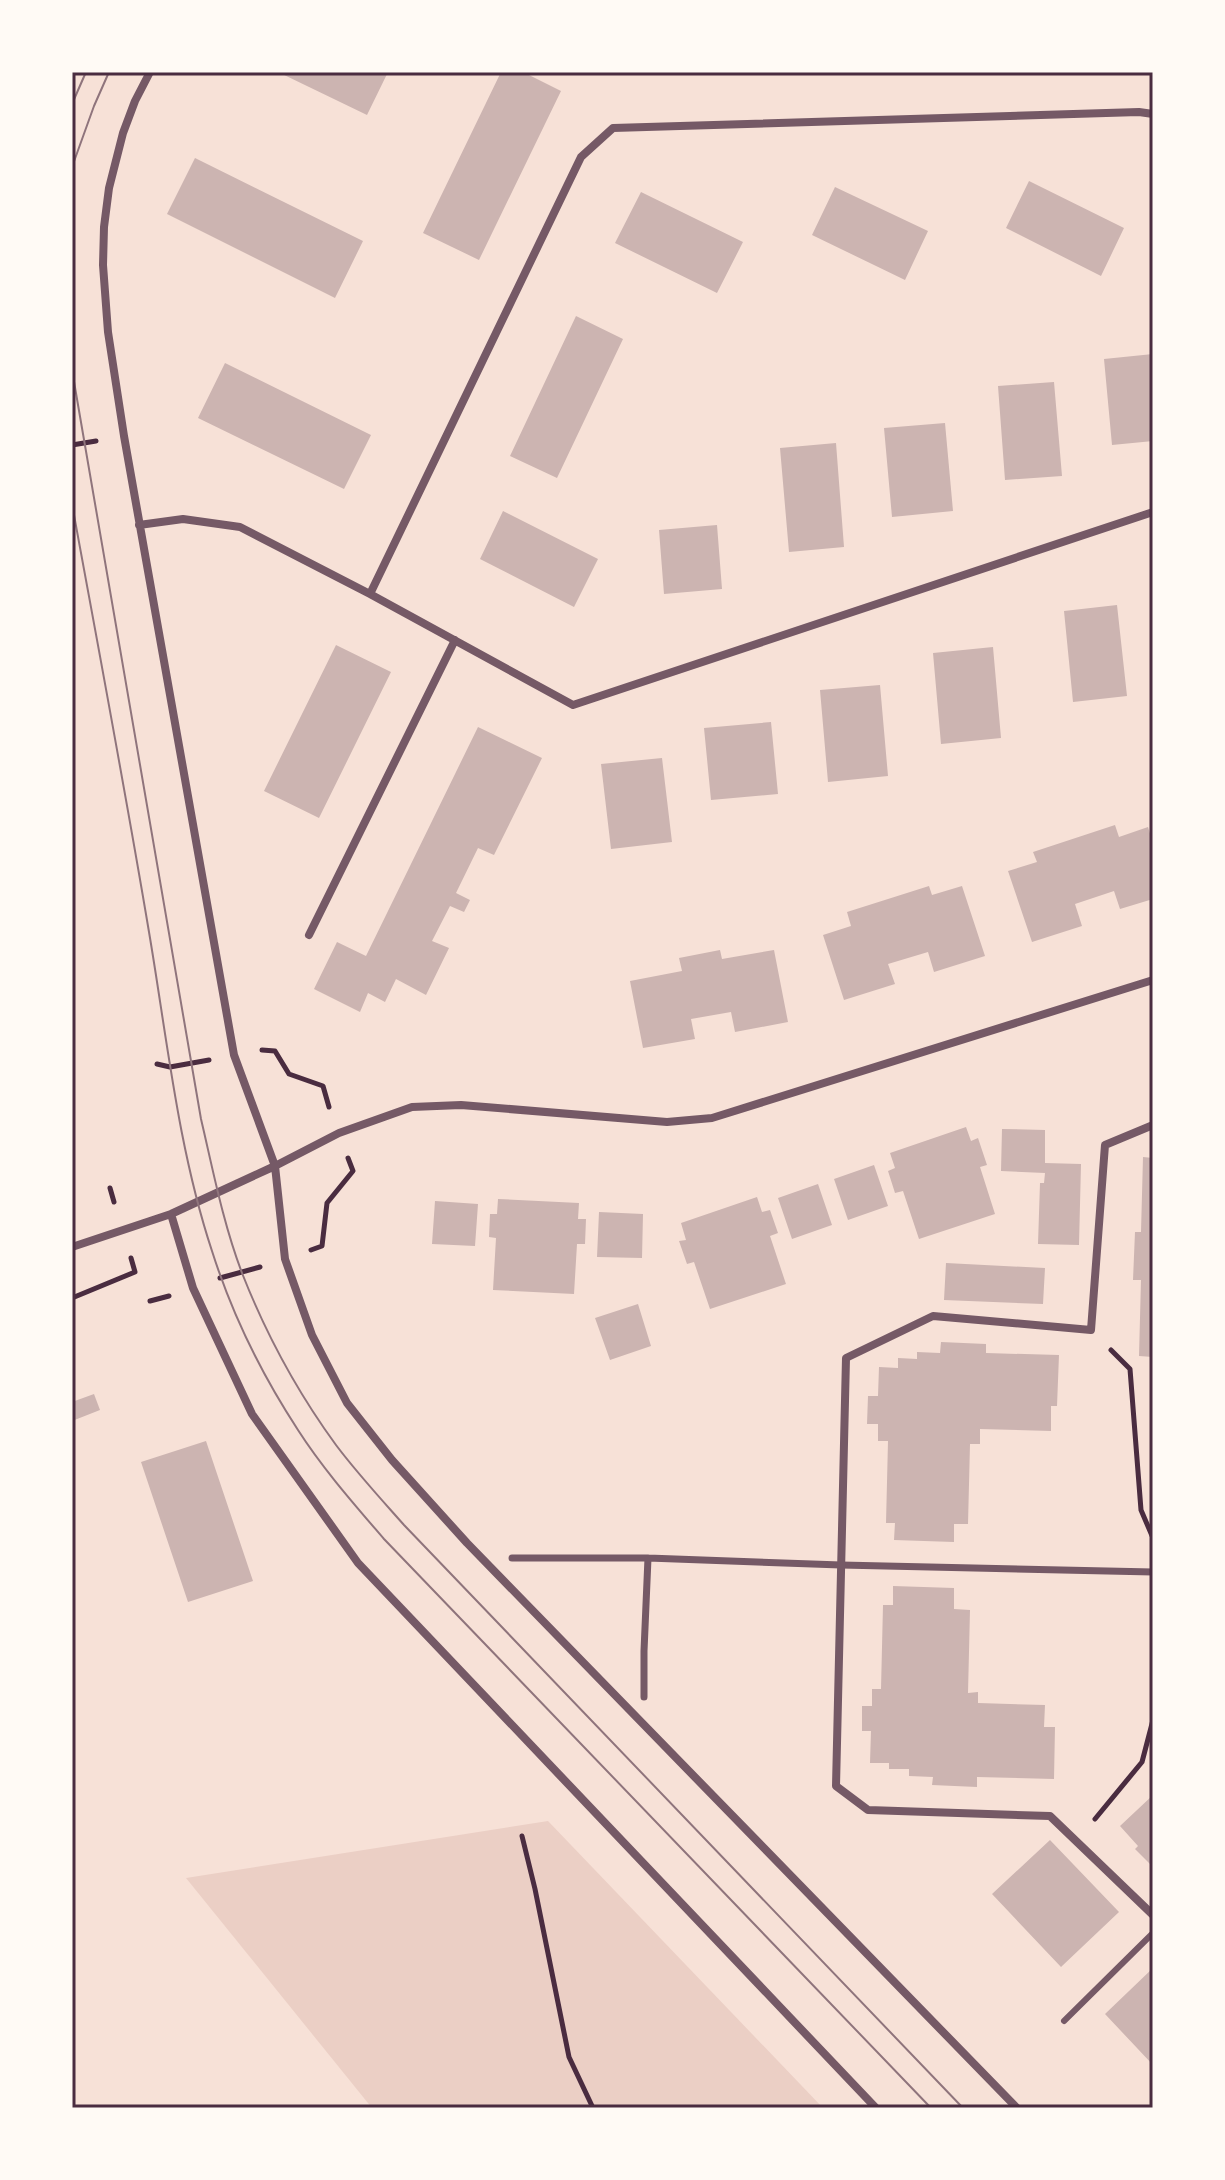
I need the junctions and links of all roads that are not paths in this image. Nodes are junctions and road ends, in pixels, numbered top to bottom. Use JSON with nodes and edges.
{"nodes":[{"id":1,"x":150,"y":72,"type":"edge"},
{"id":2,"x":1153,"y":114,"type":"edge"},
{"id":3,"x":1153,"y":512,"type":"edge"},
{"id":4,"x":139,"y":525,"type":"junction"},
{"id":5,"x":370,"y":594,"type":"junction"},
{"id":6,"x":455,"y":640,"type":"junction"},
{"id":7,"x":309,"y":935,"type":"dead end"},
{"id":8,"x":1153,"y":980,"type":"edge"},
{"id":9,"x":1153,"y":1125,"type":"edge"},
{"id":10,"x":275,"y":1166,"type":"junction"},
{"id":11,"x":171,"y":1214,"type":"junction"},
{"id":12,"x":72,"y":1247,"type":"edge"},
{"id":13,"x":512,"y":1558,"type":"dead end"},
{"id":14,"x":648,"y":1558,"type":"junction"},
{"id":15,"x":841,"y":1565,"type":"junction"},
{"id":16,"x":1153,"y":1572,"type":"edge"},
{"id":17,"x":644,"y":1697,"type":"dead end"},
{"id":18,"x":1153,"y":1915,"type":"edge"},
{"id":19,"x":1153,"y":1933,"type":"edge"},
{"id":20,"x":1064,"y":2021,"type":"dead end"},
{"id":21,"x":876,"y":2108,"type":"edge"},
{"id":22,"x":1017,"y":2108,"type":"edge"}],
"edges":[{"from":1,"to":4,"type":"street"},
{"from":2,"to":5,"type":"street"},
{"from":3,"to":6,"type":"street"},
{"from":4,"to":5,"type":"street"},
{"from":4,"to":10,"type":"street"},
{"from":5,"to":6,"type":"street"},
{"from":6,"to":7,"type":"street"},
{"from":8,"to":10,"type":"street"},
{"from":9,"to":15,"type":"street"},
{"from":10,"to":11,"type":"street"},
{"from":10,"to":22,"type":"street"},
{"from":11,"to":12,"type":"street"},
{"from":11,"to":21,"type":"street"},
{"from":13,"to":14,"type":"street"},
{"from":14,"to":15,"type":"street"},
{"from":14,"to":17,"type":"street"},
{"from":15,"to":16,"type":"street"},
{"from":15,"to":18,"type":"street"},
{"from":19,"to":20,"type":"lane"}]}
